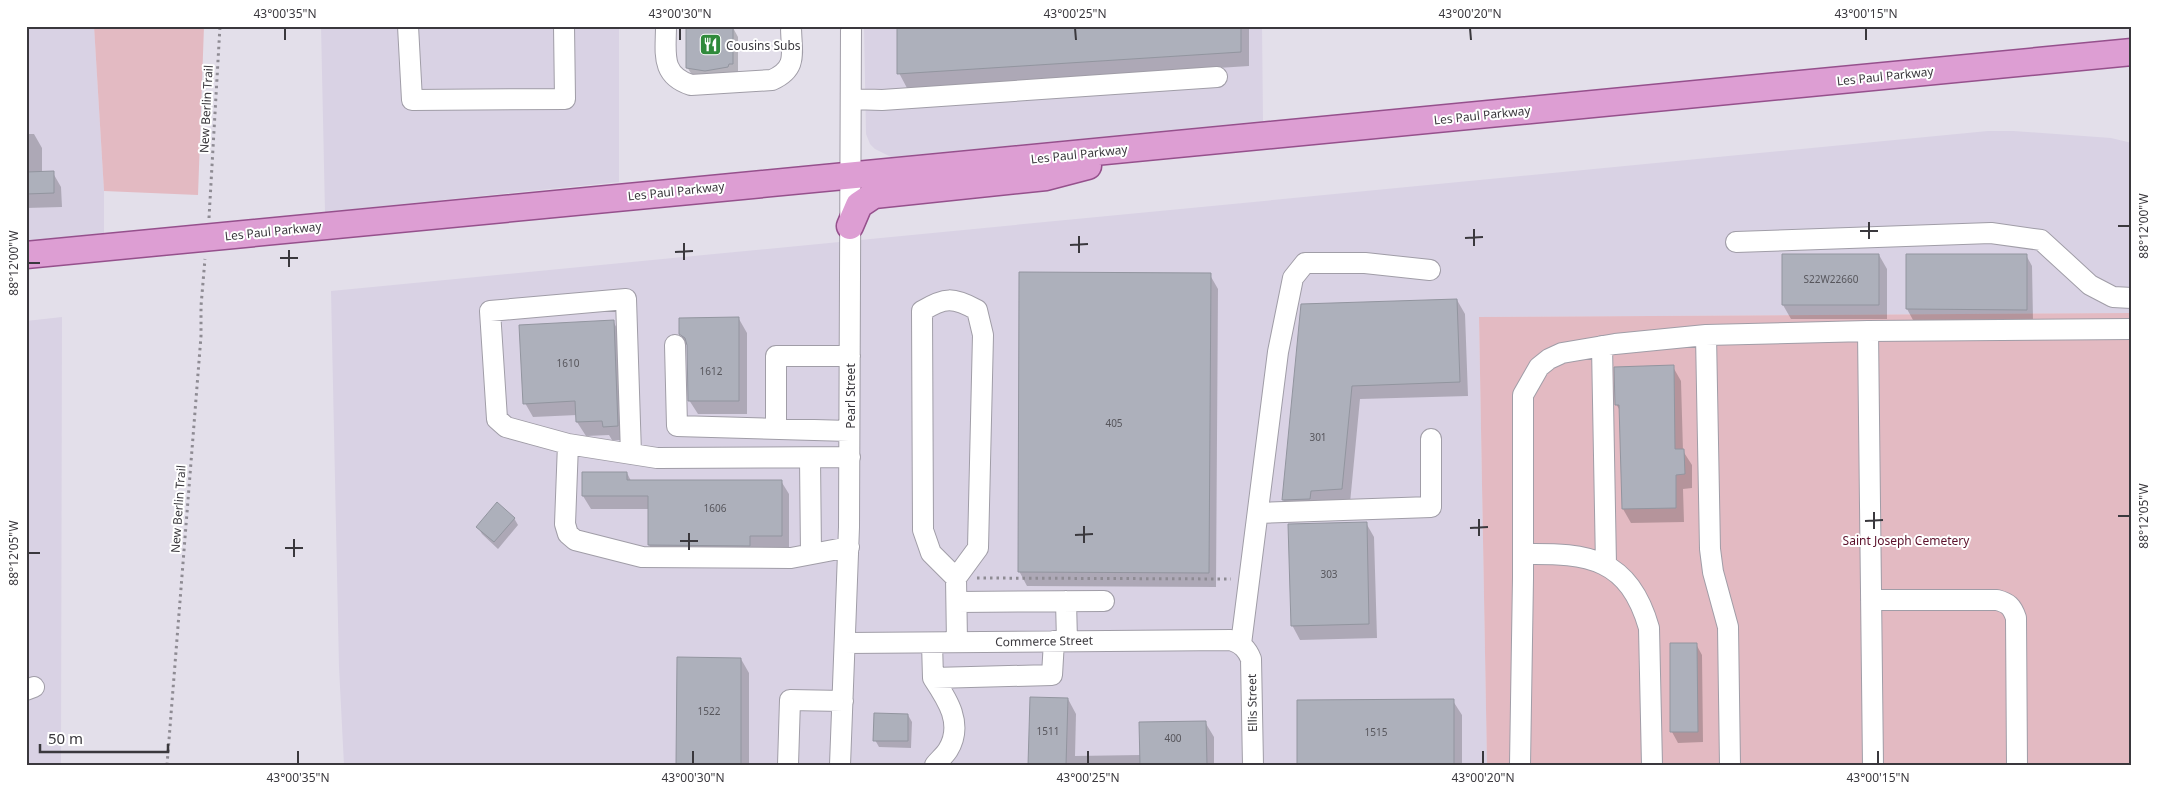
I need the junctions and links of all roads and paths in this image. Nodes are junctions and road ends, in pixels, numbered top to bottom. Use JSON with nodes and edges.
{"nodes":[{"id":1,"x":220,"y":26,"type":"edge"},
{"id":2,"x":408,"y":26,"type":"edge"},
{"id":3,"x":564,"y":26,"type":"edge"},
{"id":4,"x":666,"y":26,"type":"edge"},
{"id":5,"x":791,"y":26,"type":"edge"},
{"id":6,"x":851,"y":26,"type":"edge"},
{"id":7,"x":2132,"y":35,"type":"edge"},
{"id":8,"x":2132,"y":52,"type":"edge"},
{"id":9,"x":2099,"y":55,"type":"junction"},
{"id":10,"x":1217,"y":77,"type":"dead end"},
{"id":11,"x":851,"y":100,"type":"junction"},
{"id":12,"x":1161,"y":146,"type":"junction"},
{"id":13,"x":851,"y":174,"type":"junction"},
{"id":14,"x":209,"y":222,"type":"dead end"},
{"id":15,"x":850,"y":226,"type":"junction"},
{"id":16,"x":1736,"y":242,"type":"dead end"},
{"id":17,"x":26,"y":255,"type":"edge"},
{"id":18,"x":206,"y":255,"type":"dead end"},
{"id":19,"x":1430,"y":270,"type":"dead end"},
{"id":20,"x":2132,"y":298,"type":"edge"},
{"id":21,"x":2132,"y":329,"type":"edge"},
{"id":22,"x":1868,"y":331,"type":"junction"},
{"id":23,"x":1706,"y":336,"type":"junction"},
{"id":24,"x":675,"y":345,"type":"dead end"},
{"id":25,"x":1602,"y":346,"type":"junction"},
{"id":26,"x":850,"y":356,"type":"junction"},
{"id":27,"x":776,"y":429,"type":"junction"},
{"id":28,"x":850,"y":431,"type":"junction"},
{"id":29,"x":1431,"y":439,"type":"dead end"},
{"id":30,"x":568,"y":444,"type":"junction"},
{"id":31,"x":631,"y":454,"type":"junction"},
{"id":32,"x":850,"y":457,"type":"junction"},
{"id":33,"x":810,"y":458,"type":"junction"},
{"id":34,"x":1258,"y":513,"type":"junction"},
{"id":35,"x":849,"y":547,"type":"junction"},
{"id":36,"x":811,"y":554,"type":"junction"},
{"id":37,"x":1524,"y":554,"type":"junction"},
{"id":38,"x":1606,"y":565,"type":"junction"},
{"id":39,"x":956,"y":578,"type":"junction"},
{"id":40,"x":1222,"y":579,"type":"dead end"},
{"id":41,"x":1871,"y":600,"type":"junction"},
{"id":42,"x":1066,"y":601,"type":"junction"},
{"id":43,"x":1104,"y":601,"type":"dead end"},
{"id":44,"x":957,"y":602,"type":"junction"},
{"id":45,"x":1060,"y":641,"type":"junction"},
{"id":46,"x":957,"y":642,"type":"junction"},
{"id":47,"x":846,"y":643,"type":"junction"},
{"id":48,"x":932,"y":643,"type":"junction"},
{"id":49,"x":1241,"y":644,"type":"junction"},
{"id":50,"x":933,"y":678,"type":"junction"},
{"id":51,"x":842,"y":701,"type":"junction"},
{"id":52,"x":167,"y":765,"type":"edge"},
{"id":53,"x":788,"y":765,"type":"edge"},
{"id":54,"x":840,"y":765,"type":"edge"},
{"id":55,"x":935,"y":765,"type":"edge"},
{"id":56,"x":1252,"y":765,"type":"edge"},
{"id":57,"x":1520,"y":765,"type":"edge"},
{"id":58,"x":1652,"y":765,"type":"edge"},
{"id":59,"x":1730,"y":765,"type":"edge"},
{"id":60,"x":1873,"y":765,"type":"edge"},
{"id":61,"x":2017,"y":765,"type":"edge"}],
"edges":[{"from":1,"to":14,"type":"path","name":"New Berlin Trail"},
{"from":2,"to":3,"type":"street"},
{"from":4,"to":5,"type":"street"},
{"from":6,"to":11,"type":"street","name":"Pearl Street"},
{"from":7,"to":9,"type":"main road"},
{"from":8,"to":9,"type":"main road","name":"Les Paul Parkway"},
{"from":9,"to":12,"type":"main road","name":"Les Paul Parkway"},
{"from":10,"to":11,"type":"street"},
{"from":11,"to":13,"type":"street","name":"Pearl Street"},
{"from":12,"to":13,"type":"main road","name":"Les Paul Parkway"},
{"from":12,"to":15,"type":"main road"},
{"from":13,"to":15,"type":"street","name":"Pearl Street"},
{"from":13,"to":17,"type":"main road","name":"Les Paul Parkway"},
{"from":15,"to":26,"type":"street","name":"Pearl Street"},
{"from":16,"to":20,"type":"street"},
{"from":18,"to":52,"type":"path","name":"New Berlin Trail"},
{"from":19,"to":34,"type":"street"},
{"from":21,"to":22,"type":"street"},
{"from":22,"to":23,"type":"street"},
{"from":22,"to":41,"type":"street"},
{"from":23,"to":25,"type":"street"},
{"from":23,"to":59,"type":"street"},
{"from":24,"to":27,"type":"street"},
{"from":25,"to":37,"type":"street"},
{"from":25,"to":38,"type":"street"},
{"from":26,"to":27,"type":"street"},
{"from":26,"to":28,"type":"street","name":"Pearl Street"},
{"from":27,"to":28,"type":"street"},
{"from":28,"to":32,"type":"street","name":"Pearl Street"},
{"from":29,"to":34,"type":"street"},
{"from":30,"to":31,"type":"street"},
{"from":30,"to":31,"type":"street"},
{"from":30,"to":36,"type":"street"},
{"from":31,"to":33,"type":"street"},
{"from":32,"to":33,"type":"street"},
{"from":32,"to":35,"type":"street","name":"Pearl Street"},
{"from":33,"to":36,"type":"street"},
{"from":34,"to":49,"type":"street"},
{"from":35,"to":36,"type":"street"},
{"from":35,"to":47,"type":"street","name":"Pearl Street"},
{"from":37,"to":38,"type":"street"},
{"from":37,"to":57,"type":"street"},
{"from":38,"to":58,"type":"street"},
{"from":39,"to":39,"type":"street"},
{"from":39,"to":40,"type":"path"},
{"from":39,"to":44,"type":"street"},
{"from":41,"to":60,"type":"street"},
{"from":41,"to":61,"type":"street"},
{"from":42,"to":43,"type":"street"},
{"from":42,"to":44,"type":"street"},
{"from":42,"to":45,"type":"street"},
{"from":44,"to":46,"type":"street"},
{"from":45,"to":46,"type":"street","name":"Commerce Street"},
{"from":45,"to":49,"type":"street","name":"Commerce Street"},
{"from":45,"to":50,"type":"street"},
{"from":46,"to":48,"type":"street","name":"Commerce Street"},
{"from":47,"to":48,"type":"street","name":"Commerce Street"},
{"from":47,"to":51,"type":"street","name":"Pearl Street"},
{"from":48,"to":50,"type":"street"},
{"from":49,"to":56,"type":"street","name":"Ellis Street"},
{"from":50,"to":55,"type":"street"},
{"from":51,"to":53,"type":"street"},
{"from":51,"to":54,"type":"street","name":"Pearl Street"}]}
